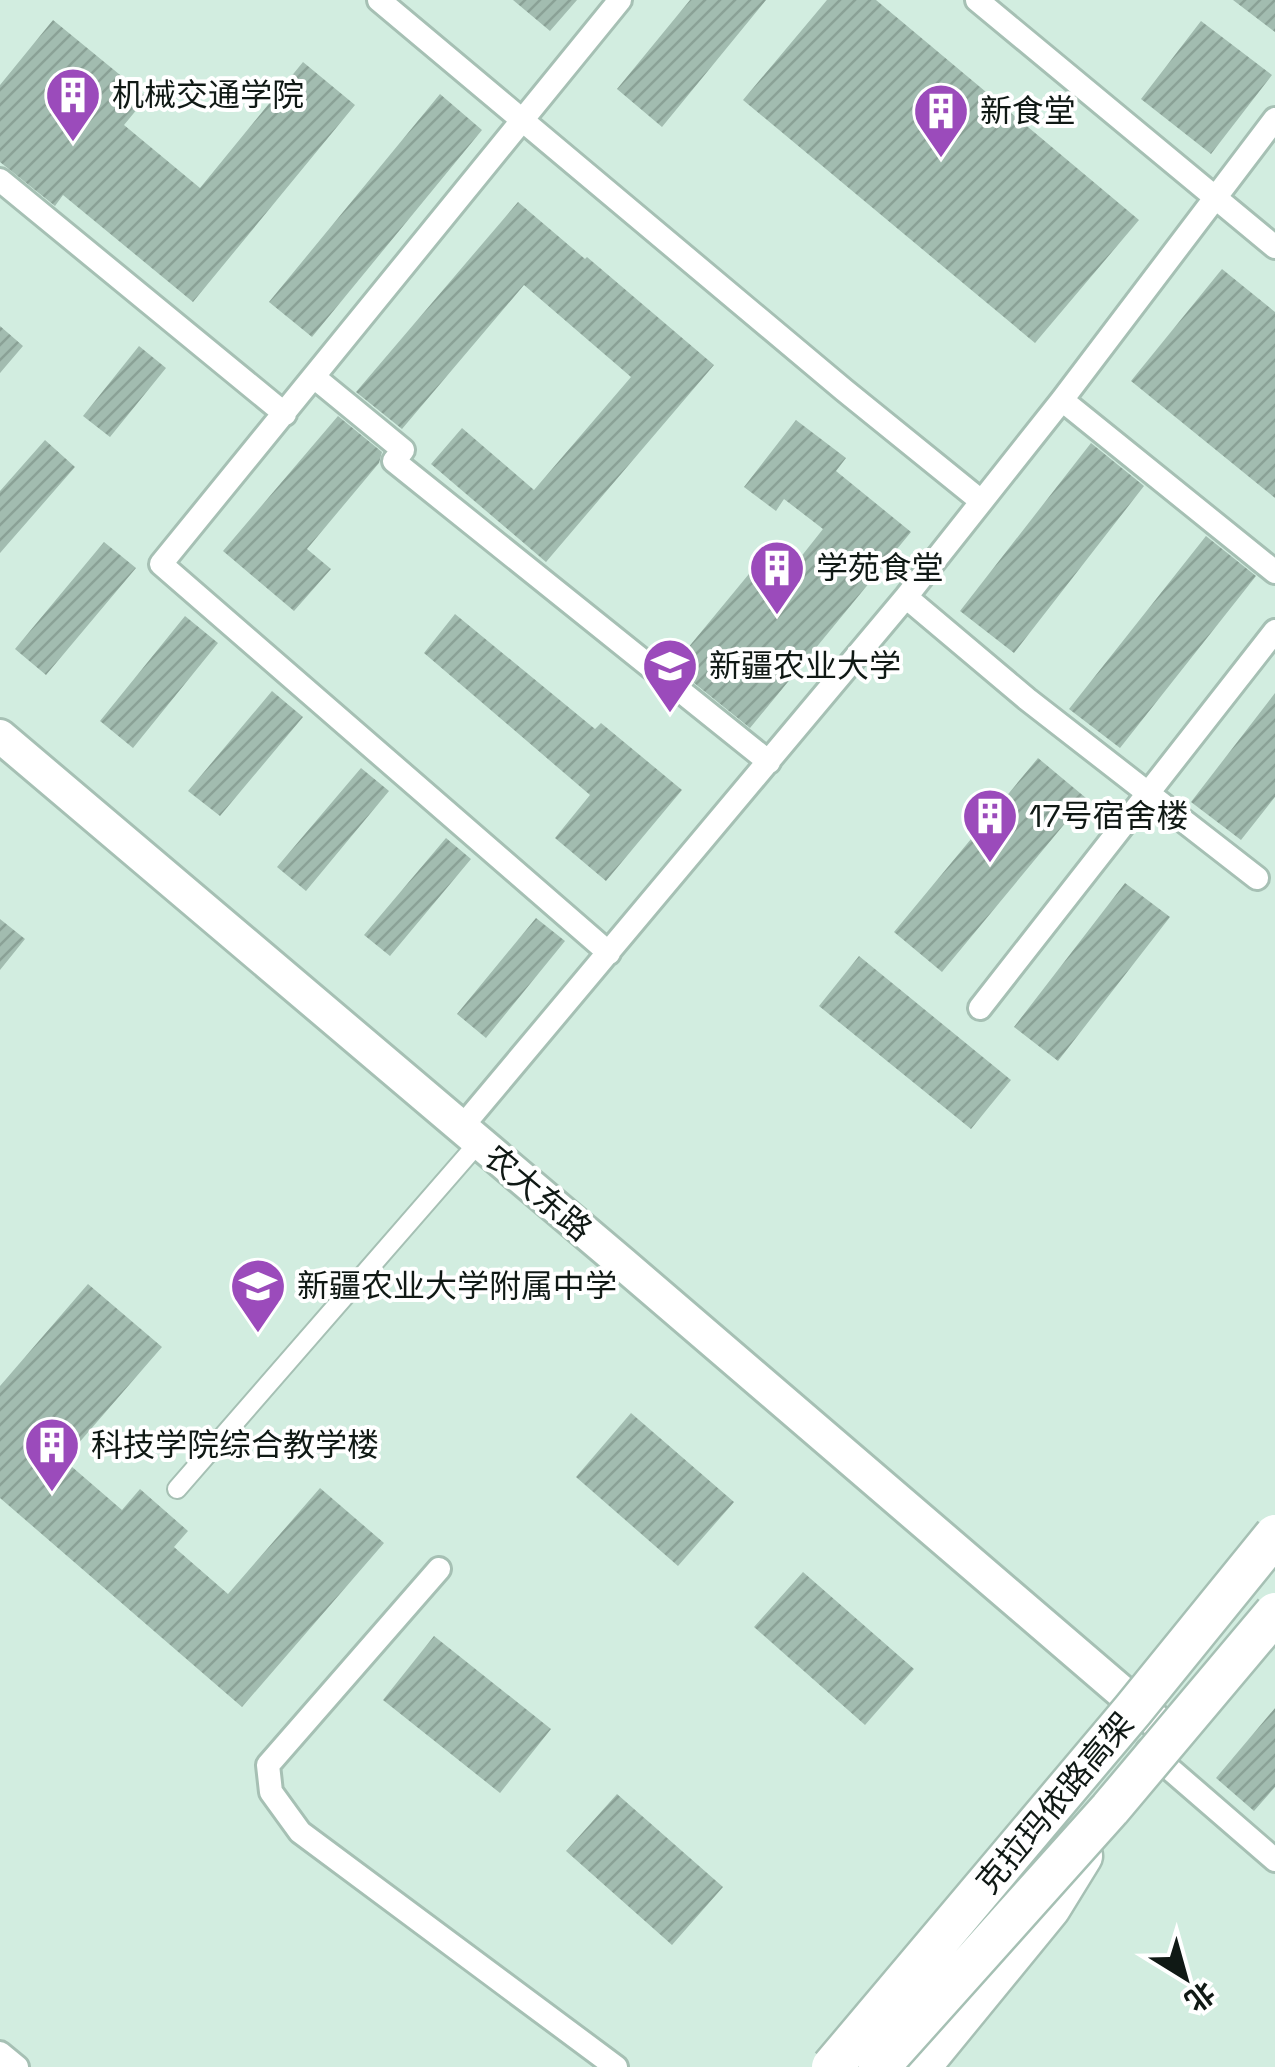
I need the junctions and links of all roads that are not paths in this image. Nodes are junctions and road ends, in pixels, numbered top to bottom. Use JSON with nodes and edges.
{"nodes":[{"id":1,"x":379,"y":0,"type":"edge"},
{"id":2,"x":620,"y":0,"type":"edge"},
{"id":3,"x":976,"y":0,"type":"edge"},
{"id":4,"x":1275,"y":118,"type":"edge"},
{"id":5,"x":522,"y":120,"type":"junction"},
{"id":6,"x":0,"y":180,"type":"edge"},
{"id":7,"x":1215,"y":198,"type":"junction"},
{"id":8,"x":1275,"y":247,"type":"edge"},
{"id":9,"x":314,"y":377,"type":"junction"},
{"id":10,"x":1062,"y":400,"type":"junction"},
{"id":11,"x":284,"y":414,"type":"junction"},
{"id":12,"x":982,"y":501,"type":"junction"},
{"id":13,"x":1275,"y":572,"type":"edge"},
{"id":14,"x":906,"y":597,"type":"junction"},
{"id":15,"x":1275,"y":631,"type":"edge"},
{"id":16,"x":0,"y":736,"type":"edge"},
{"id":17,"x":768,"y":762,"type":"junction"},
{"id":18,"x":1148,"y":794,"type":"junction"},
{"id":19,"x":1257,"y":878,"type":"dead end"},
{"id":20,"x":609,"y":952,"type":"junction"},
{"id":21,"x":980,"y":1008,"type":"dead end"},
{"id":22,"x":470,"y":1135,"type":"junction"},
{"id":23,"x":177,"y":1489,"type":"dead end"},
{"id":24,"x":1275,"y":1522,"type":"edge"},
{"id":25,"x":1275,"y":1536,"type":"edge"},
{"id":26,"x":439,"y":1568,"type":"dead end"},
{"id":27,"x":1237,"y":1580,"type":"junction"},
{"id":28,"x":1275,"y":1613,"type":"edge"},
{"id":29,"x":1275,"y":1638,"type":"edge"},
{"id":30,"x":1157,"y":1740,"type":"joint"},
{"id":31,"x":1110,"y":1809,"type":"junction"},
{"id":32,"x":1275,"y":1860,"type":"edge"},
{"id":33,"x":1050,"y":1908,"type":"junction"},
{"id":34,"x":0,"y":2053,"type":"edge"},
{"id":35,"x":17,"y":2067,"type":"edge"},
{"id":36,"x":616,"y":2067,"type":"edge"},
{"id":37,"x":832,"y":2067,"type":"edge"},
{"id":38,"x":879,"y":2067,"type":"edge"},
{"id":39,"x":920,"y":2067,"type":"edge"}],
"edges":[{"from":1,"to":5,"type":"street"},
{"from":2,"to":5,"type":"street"},
{"from":3,"to":7,"type":"street"},
{"from":4,"to":7,"type":"street"},
{"from":5,"to":9,"type":"street"},
{"from":5,"to":12,"type":"street"},
{"from":6,"to":11,"type":"street"},
{"from":7,"to":8,"type":"street"},
{"from":7,"to":10,"type":"street"},
{"from":9,"to":11,"type":"street"},
{"from":9,"to":17,"type":"street"},
{"from":10,"to":12,"type":"street"},
{"from":10,"to":13,"type":"street"},
{"from":11,"to":20,"type":"street"},
{"from":12,"to":14,"type":"street"},
{"from":14,"to":17,"type":"street"},
{"from":14,"to":18,"type":"street"},
{"from":15,"to":18,"type":"street"},
{"from":16,"to":22,"type":"main road","name":"农大东路"},
{"from":17,"to":20,"type":"street"},
{"from":18,"to":19,"type":"street"},
{"from":18,"to":21,"type":"street"},
{"from":20,"to":22,"type":"street"},
{"from":22,"to":23,"type":"street"},
{"from":22,"to":30,"type":"main road","name":"农大东路"},
{"from":24,"to":27,"type":"highway","bridge":true},
{"from":25,"to":27,"type":"highway","name":"克拉玛依路高架","bridge":true},
{"from":26,"to":36,"type":"street"},
{"from":27,"to":37,"type":"highway","name":"克拉玛依路高架","bridge":true},
{"from":28,"to":31,"type":"highway","name":"克拉玛依路高架","bridge":true},
{"from":29,"to":33,"type":"highway"},
{"from":30,"to":32,"type":"street"},
{"from":31,"to":33,"type":"highway","bridge":true},
{"from":31,"to":38,"type":"highway","name":"克拉玛依路高架","bridge":true},
{"from":33,"to":39,"type":"highway"},
{"from":34,"to":35,"type":"street"}]}
